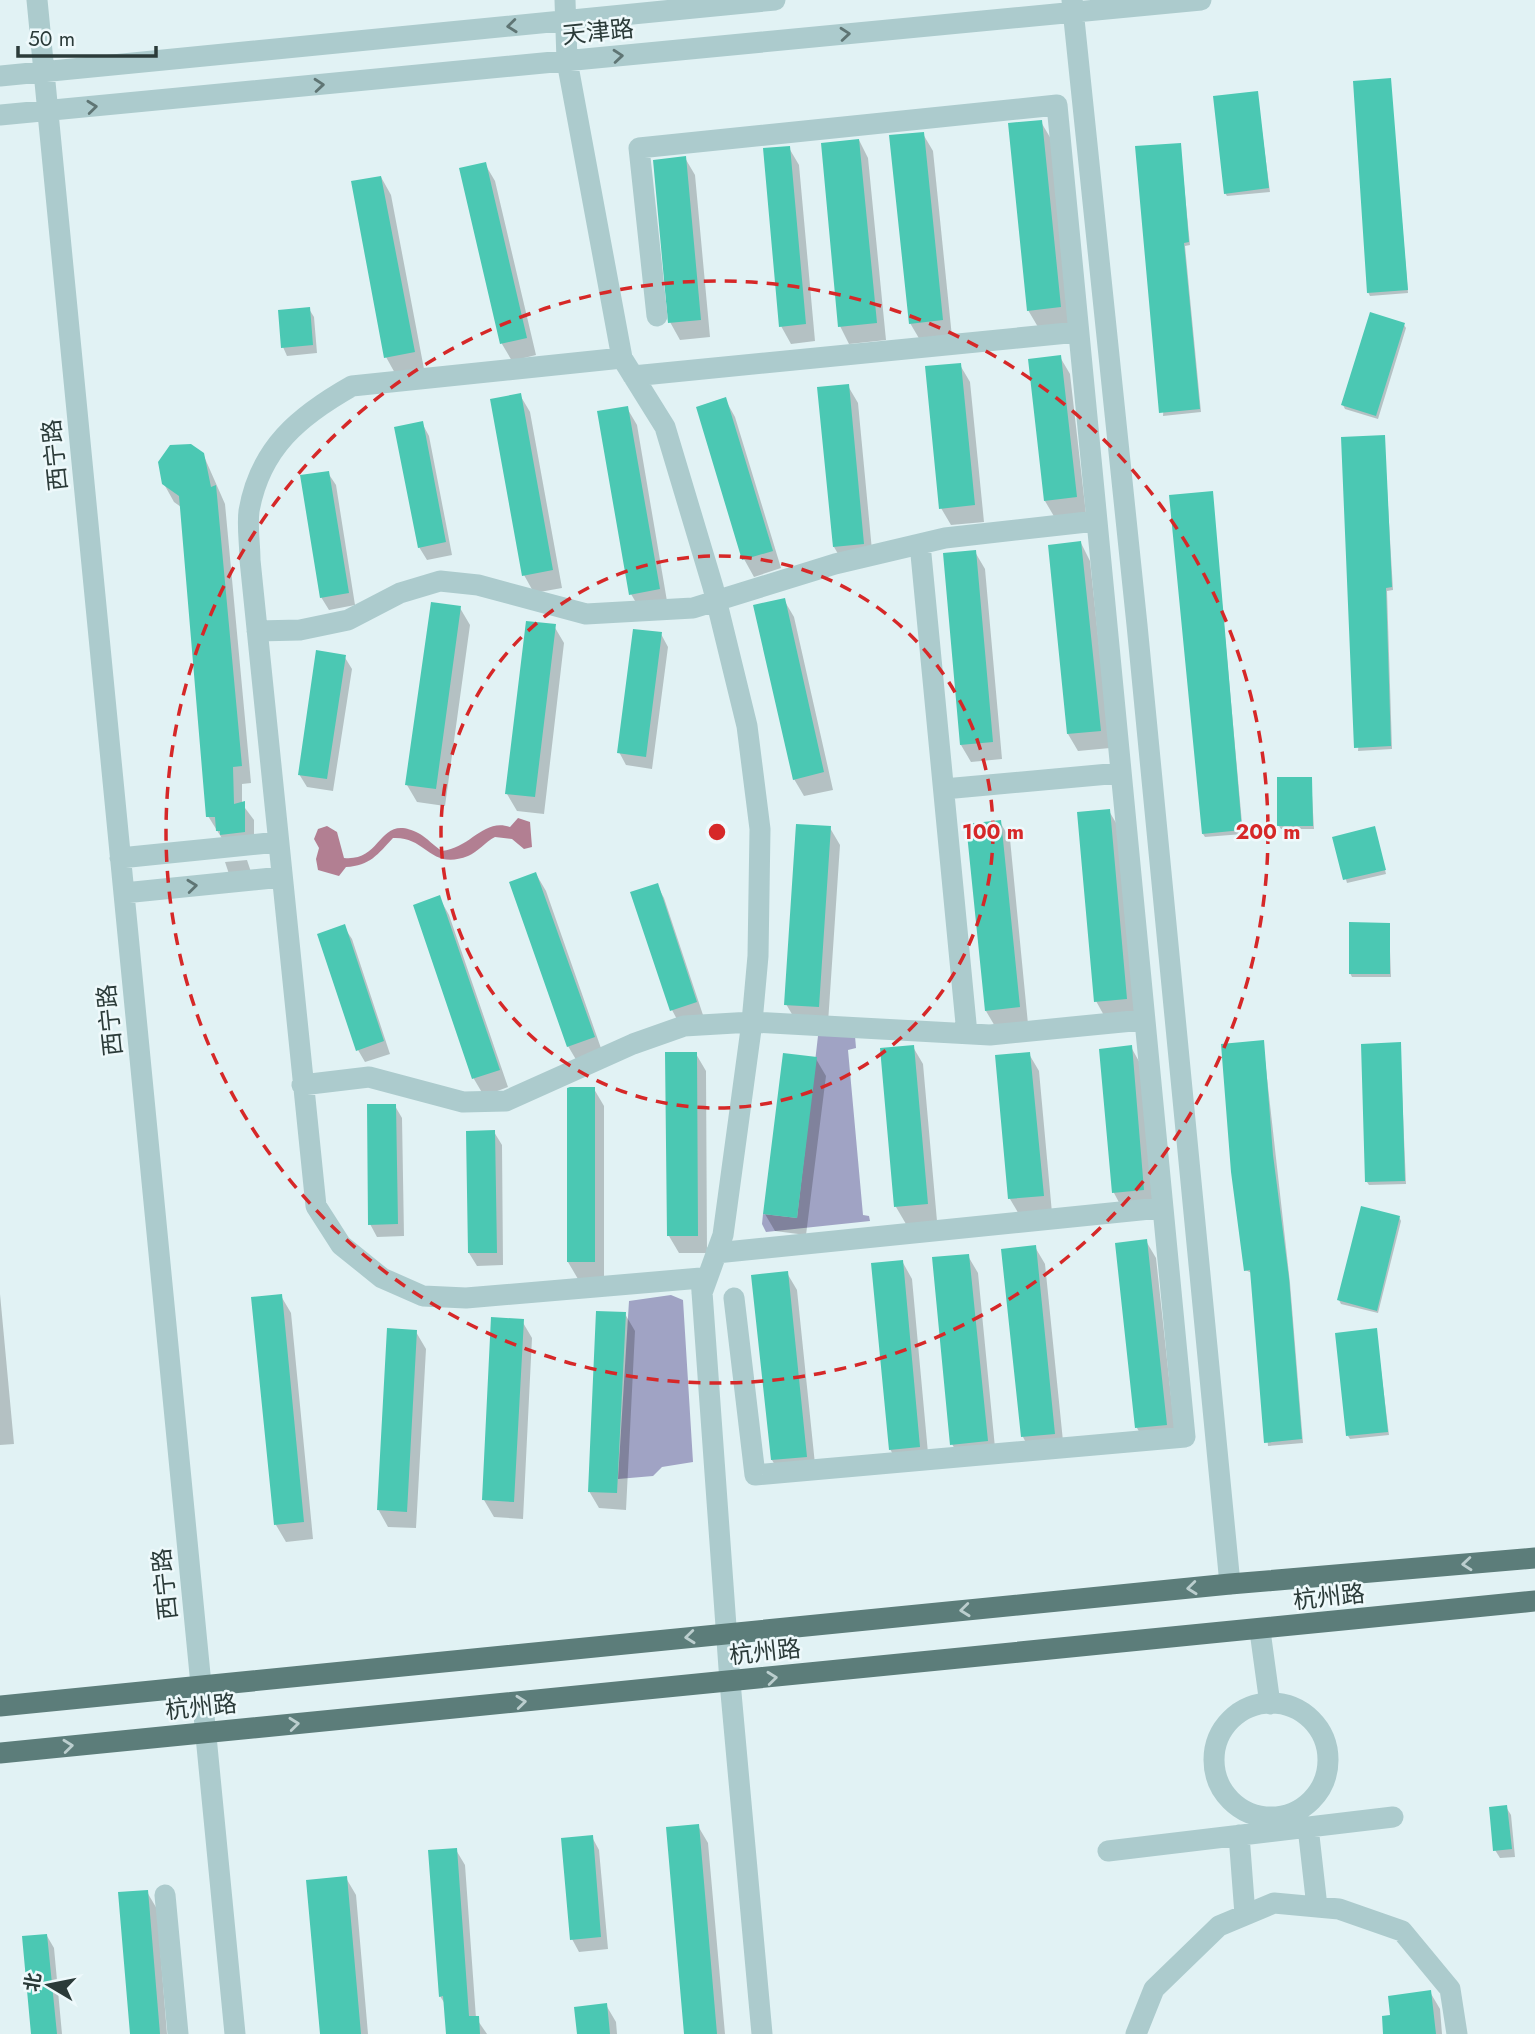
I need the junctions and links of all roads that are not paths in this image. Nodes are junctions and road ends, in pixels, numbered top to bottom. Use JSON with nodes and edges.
{"nodes":[{"id":1,"x":37,"y":0,"type":"edge"},
{"id":2,"x":775,"y":0,"type":"edge"},
{"id":3,"x":1201,"y":0,"type":"edge"},
{"id":4,"x":1072,"y":6,"type":"edge"},
{"id":5,"x":566,"y":10,"type":"edge"},
{"id":6,"x":567,"y":61,"type":"junction"},
{"id":7,"x":44,"y":72,"type":"junction"},
{"id":8,"x":0,"y":76,"type":"edge"},
{"id":9,"x":48,"y":111,"type":"junction"},
{"id":10,"x":0,"y":116,"type":"edge"},
{"id":11,"x":657,"y":316,"type":"dead end"},
{"id":12,"x":1078,"y":332,"type":"junction"},
{"id":13,"x":627,"y":367,"type":"junction"},
{"id":14,"x":1096,"y":521,"type":"junction"},
{"id":15,"x":920,"y":544,"type":"junction"},
{"id":16,"x":716,"y":599,"type":"junction"},
{"id":17,"x":257,"y":631,"type":"junction"},
{"id":18,"x":1120,"y":773,"type":"junction"},
{"id":19,"x":944,"y":789,"type":"junction"},
{"id":20,"x":278,"y":842,"type":"junction"},
{"id":21,"x":120,"y":858,"type":"junction"},
{"id":22,"x":282,"y":877,"type":"junction"},
{"id":23,"x":124,"y":893,"type":"junction"},
{"id":24,"x":1143,"y":1020,"type":"junction"},
{"id":25,"x":752,"y":1022,"type":"junction"},
{"id":26,"x":967,"y":1034,"type":"junction"},
{"id":27,"x":302,"y":1085,"type":"junction"},
{"id":28,"x":1160,"y":1208,"type":"junction"},
{"id":29,"x":716,"y":1253,"type":"junction"},
{"id":30,"x":702,"y":1293,"type":"junction"},
{"id":31,"x":734,"y":1298,"type":"dead end"},
{"id":32,"x":1535,"y":1558,"type":"edge"},
{"id":33,"x":1230,"y":1584,"type":"junction"},
{"id":34,"x":1535,"y":1601,"type":"edge"},
{"id":35,"x":1261,"y":1630,"type":"junction"},
{"id":36,"x":726,"y":1634,"type":"junction"},
{"id":37,"x":730,"y":1682,"type":"junction"},
{"id":38,"x":201,"y":1686,"type":"junction"},
{"id":39,"x":1270,"y":1704,"type":"junction"},
{"id":40,"x":0,"y":1706,"type":"edge"},
{"id":41,"x":205,"y":1733,"type":"junction"},
{"id":42,"x":0,"y":1753,"type":"edge"},
{"id":43,"x":1393,"y":1817,"type":"dead end"},
{"id":44,"x":1275,"y":1823,"type":"junction"},
{"id":45,"x":1308,"y":1827,"type":"junction"},
{"id":46,"x":1239,"y":1835,"type":"junction"},
{"id":47,"x":1108,"y":1850,"type":"dead end"},
{"id":48,"x":165,"y":1895,"type":"dead end"},
{"id":49,"x":1317,"y":1907,"type":"junction"},
{"id":50,"x":1245,"y":1915,"type":"junction"},
{"id":51,"x":178,"y":2034,"type":"edge"},
{"id":52,"x":235,"y":2034,"type":"edge"},
{"id":53,"x":762,"y":2034,"type":"edge"},
{"id":54,"x":1136,"y":2034,"type":"edge"},
{"id":55,"x":1457,"y":2034,"type":"edge"}],
"edges":[{"from":1,"to":7,"type":"street","name":"西宁路"},
{"from":2,"to":5,"type":"street","name":"天津路"},
{"from":3,"to":4,"type":"street","name":"天津路"},
{"from":6,"to":4,"type":"street","name":"天津路","one_way":true},
{"from":4,"to":33,"type":"street"},
{"from":5,"to":6,"type":"street"},
{"from":5,"to":7,"type":"street","name":"天津路","one_way":true},
{"from":9,"to":6,"type":"street","name":"天津路","one_way":true},
{"from":6,"to":13,"type":"street"},
{"from":7,"to":8,"type":"street","name":"天津路"},
{"from":7,"to":9,"type":"street","name":"西宁路"},
{"from":9,"to":10,"type":"street","name":"天津路"},
{"from":9,"to":21,"type":"street","name":"西宁路"},
{"from":11,"to":12,"type":"street"},
{"from":12,"to":13,"type":"street"},
{"from":12,"to":14,"type":"street"},
{"from":13,"to":16,"type":"street"},
{"from":13,"to":17,"type":"street"},
{"from":14,"to":15,"type":"street"},
{"from":14,"to":18,"type":"street"},
{"from":15,"to":16,"type":"street"},
{"from":15,"to":19,"type":"street"},
{"from":16,"to":17,"type":"street"},
{"from":16,"to":25,"type":"street"},
{"from":17,"to":20,"type":"street"},
{"from":18,"to":19,"type":"street"},
{"from":18,"to":24,"type":"street"},
{"from":19,"to":26,"type":"street"},
{"from":20,"to":21,"type":"street"},
{"from":20,"to":22,"type":"street"},
{"from":21,"to":23,"type":"street","name":"西宁路"},
{"from":23,"to":22,"type":"street","one_way":true},
{"from":22,"to":27,"type":"street"},
{"from":23,"to":38,"type":"street","name":"西宁路"},
{"from":24,"to":26,"type":"street"},
{"from":24,"to":28,"type":"street"},
{"from":25,"to":26,"type":"street"},
{"from":25,"to":27,"type":"street"},
{"from":25,"to":29,"type":"street"},
{"from":27,"to":30,"type":"street"},
{"from":28,"to":29,"type":"street"},
{"from":28,"to":31,"type":"street"},
{"from":29,"to":30,"type":"street"},
{"from":30,"to":36,"type":"street"},
{"from":32,"to":33,"type":"main road","name":"杭州路","one_way":true},
{"from":33,"to":36,"type":"main road","name":"杭州路","one_way":true},
{"from":34,"to":35,"type":"main road","name":"杭州路"},
{"from":37,"to":35,"type":"main road","name":"杭州路","one_way":true},
{"from":35,"to":39,"type":"street"},
{"from":36,"to":37,"type":"street"},
{"from":36,"to":38,"type":"main road","name":"杭州路","one_way":true},
{"from":41,"to":37,"type":"main road","name":"杭州路","one_way":true},
{"from":37,"to":53,"type":"street"},
{"from":38,"to":40,"type":"main road","name":"杭州路"},
{"from":38,"to":41,"type":"street","name":"西宁路"},
{"from":39,"to":44,"type":"street"},
{"from":39,"to":44,"type":"street"},
{"from":42,"to":41,"type":"main road","name":"杭州路","one_way":true},
{"from":41,"to":52,"type":"street","name":"西宁路"},
{"from":43,"to":45,"type":"street"},
{"from":44,"to":45,"type":"street"},
{"from":44,"to":46,"type":"street"},
{"from":45,"to":49,"type":"street"},
{"from":46,"to":47,"type":"street"},
{"from":46,"to":50,"type":"street"},
{"from":48,"to":51,"type":"street"},
{"from":49,"to":50,"type":"street"},
{"from":49,"to":55,"type":"street"},
{"from":50,"to":54,"type":"street"}]}
